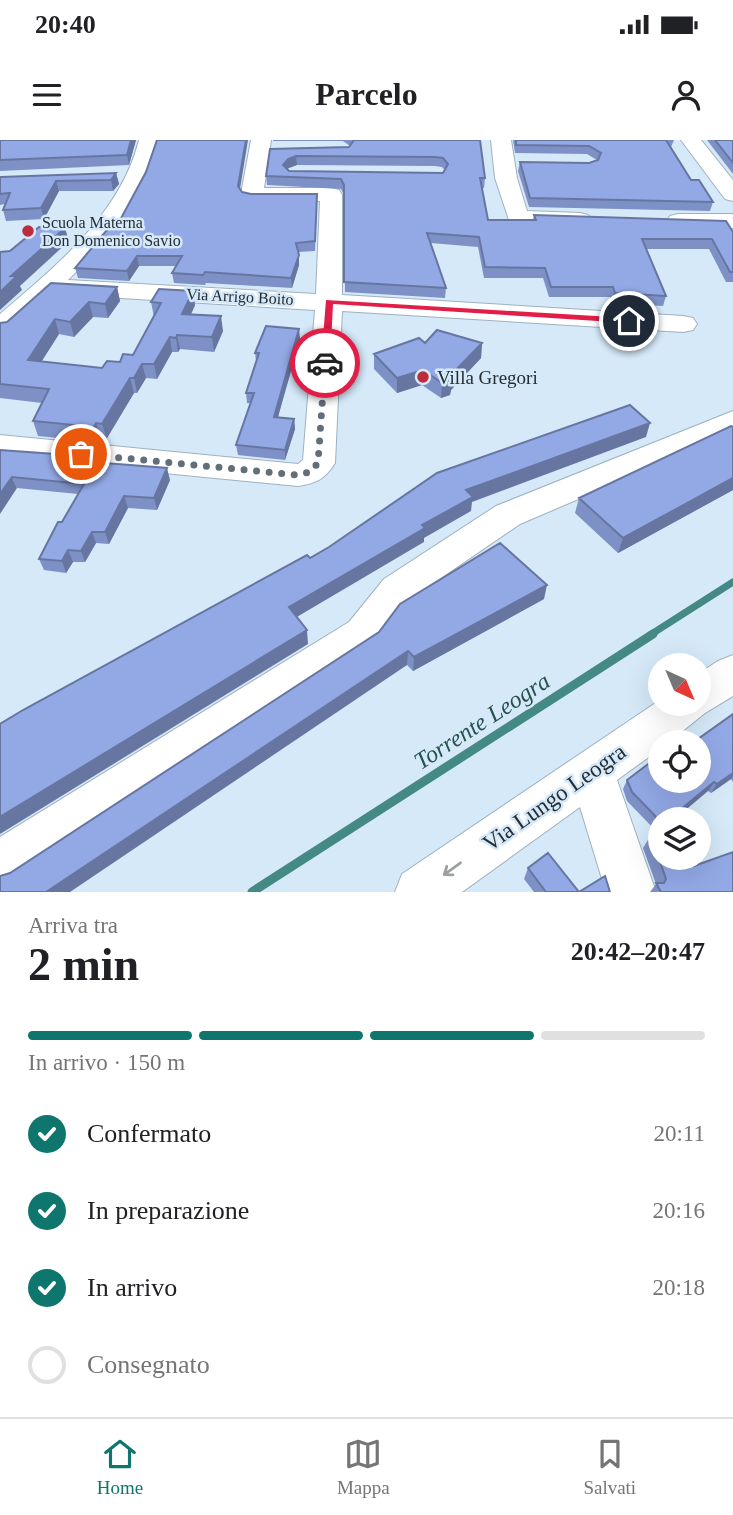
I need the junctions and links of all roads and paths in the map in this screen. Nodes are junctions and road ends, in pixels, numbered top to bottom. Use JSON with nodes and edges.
{"nodes":[{"id":1,"x":149,"y":140,"type":"edge"},
{"id":2,"x":691,"y":140,"type":"edge"},
{"id":3,"x":260,"y":145,"type":"edge"},
{"id":4,"x":284,"y":150,"type":"edge"},
{"id":5,"x":502,"y":151,"type":"edge"},
{"id":6,"x":527,"y":162,"type":"edge"},
{"id":7,"x":139,"y":174,"type":"junction"},
{"id":8,"x":256,"y":174,"type":"junction"},
{"id":9,"x":112,"y":175,"type":"edge"},
{"id":10,"x":338,"y":175,"type":"edge"},
{"id":11,"x":733,"y":194,"type":"edge"},
{"id":12,"x":600,"y":220,"type":"edge"},
{"id":13,"x":653,"y":220,"type":"edge"},
{"id":14,"x":733,"y":221,"type":"edge"},
{"id":15,"x":48,"y":286,"type":"junction"},
{"id":16,"x":329,"y":302,"type":"junction"},
{"id":17,"x":683,"y":324,"type":"dead end"},
{"id":18,"x":0,"y":328,"type":"edge"},
{"id":19,"x":733,"y":421,"type":"edge"},
{"id":20,"x":0,"y":446,"type":"edge"},
{"id":21,"x":733,"y":673,"type":"edge"},
{"id":22,"x":711,"y":688,"type":"edge"},
{"id":23,"x":670,"y":716,"type":"edge"},
{"id":24,"x":591,"y":769,"type":"junction"},
{"id":25,"x":0,"y":865,"type":"edge"},
{"id":26,"x":420,"y":892,"type":"edge"},
{"id":27,"x":631,"y":892,"type":"edge"}],
"edges":[{"from":1,"to":7,"type":"street"},
{"from":2,"to":11,"type":"street"},
{"from":3,"to":4,"type":"street"},
{"from":3,"to":8,"type":"street"},
{"from":5,"to":6,"type":"street"},
{"from":5,"to":12,"type":"street"},
{"from":7,"to":9,"type":"street"},
{"from":7,"to":15,"type":"street"},
{"from":8,"to":10,"type":"street"},
{"from":8,"to":16,"type":"street"},
{"from":13,"to":14,"type":"street"},
{"from":15,"to":16,"type":"street","name":"Via Arrigo Boito"},
{"from":15,"to":18,"type":"street"},
{"from":16,"to":17,"type":"street","name":"Via Arrigo Boito"},
{"from":16,"to":20,"type":"street"},
{"from":19,"to":25,"type":"street"},
{"from":21,"to":22,"type":"street"},
{"from":23,"to":24,"type":"street","name":"Via Lungo Leogra"},
{"from":24,"to":26,"type":"street","name":"Via Lungo Leogra","one_way":true},
{"from":24,"to":27,"type":"street"}]}
